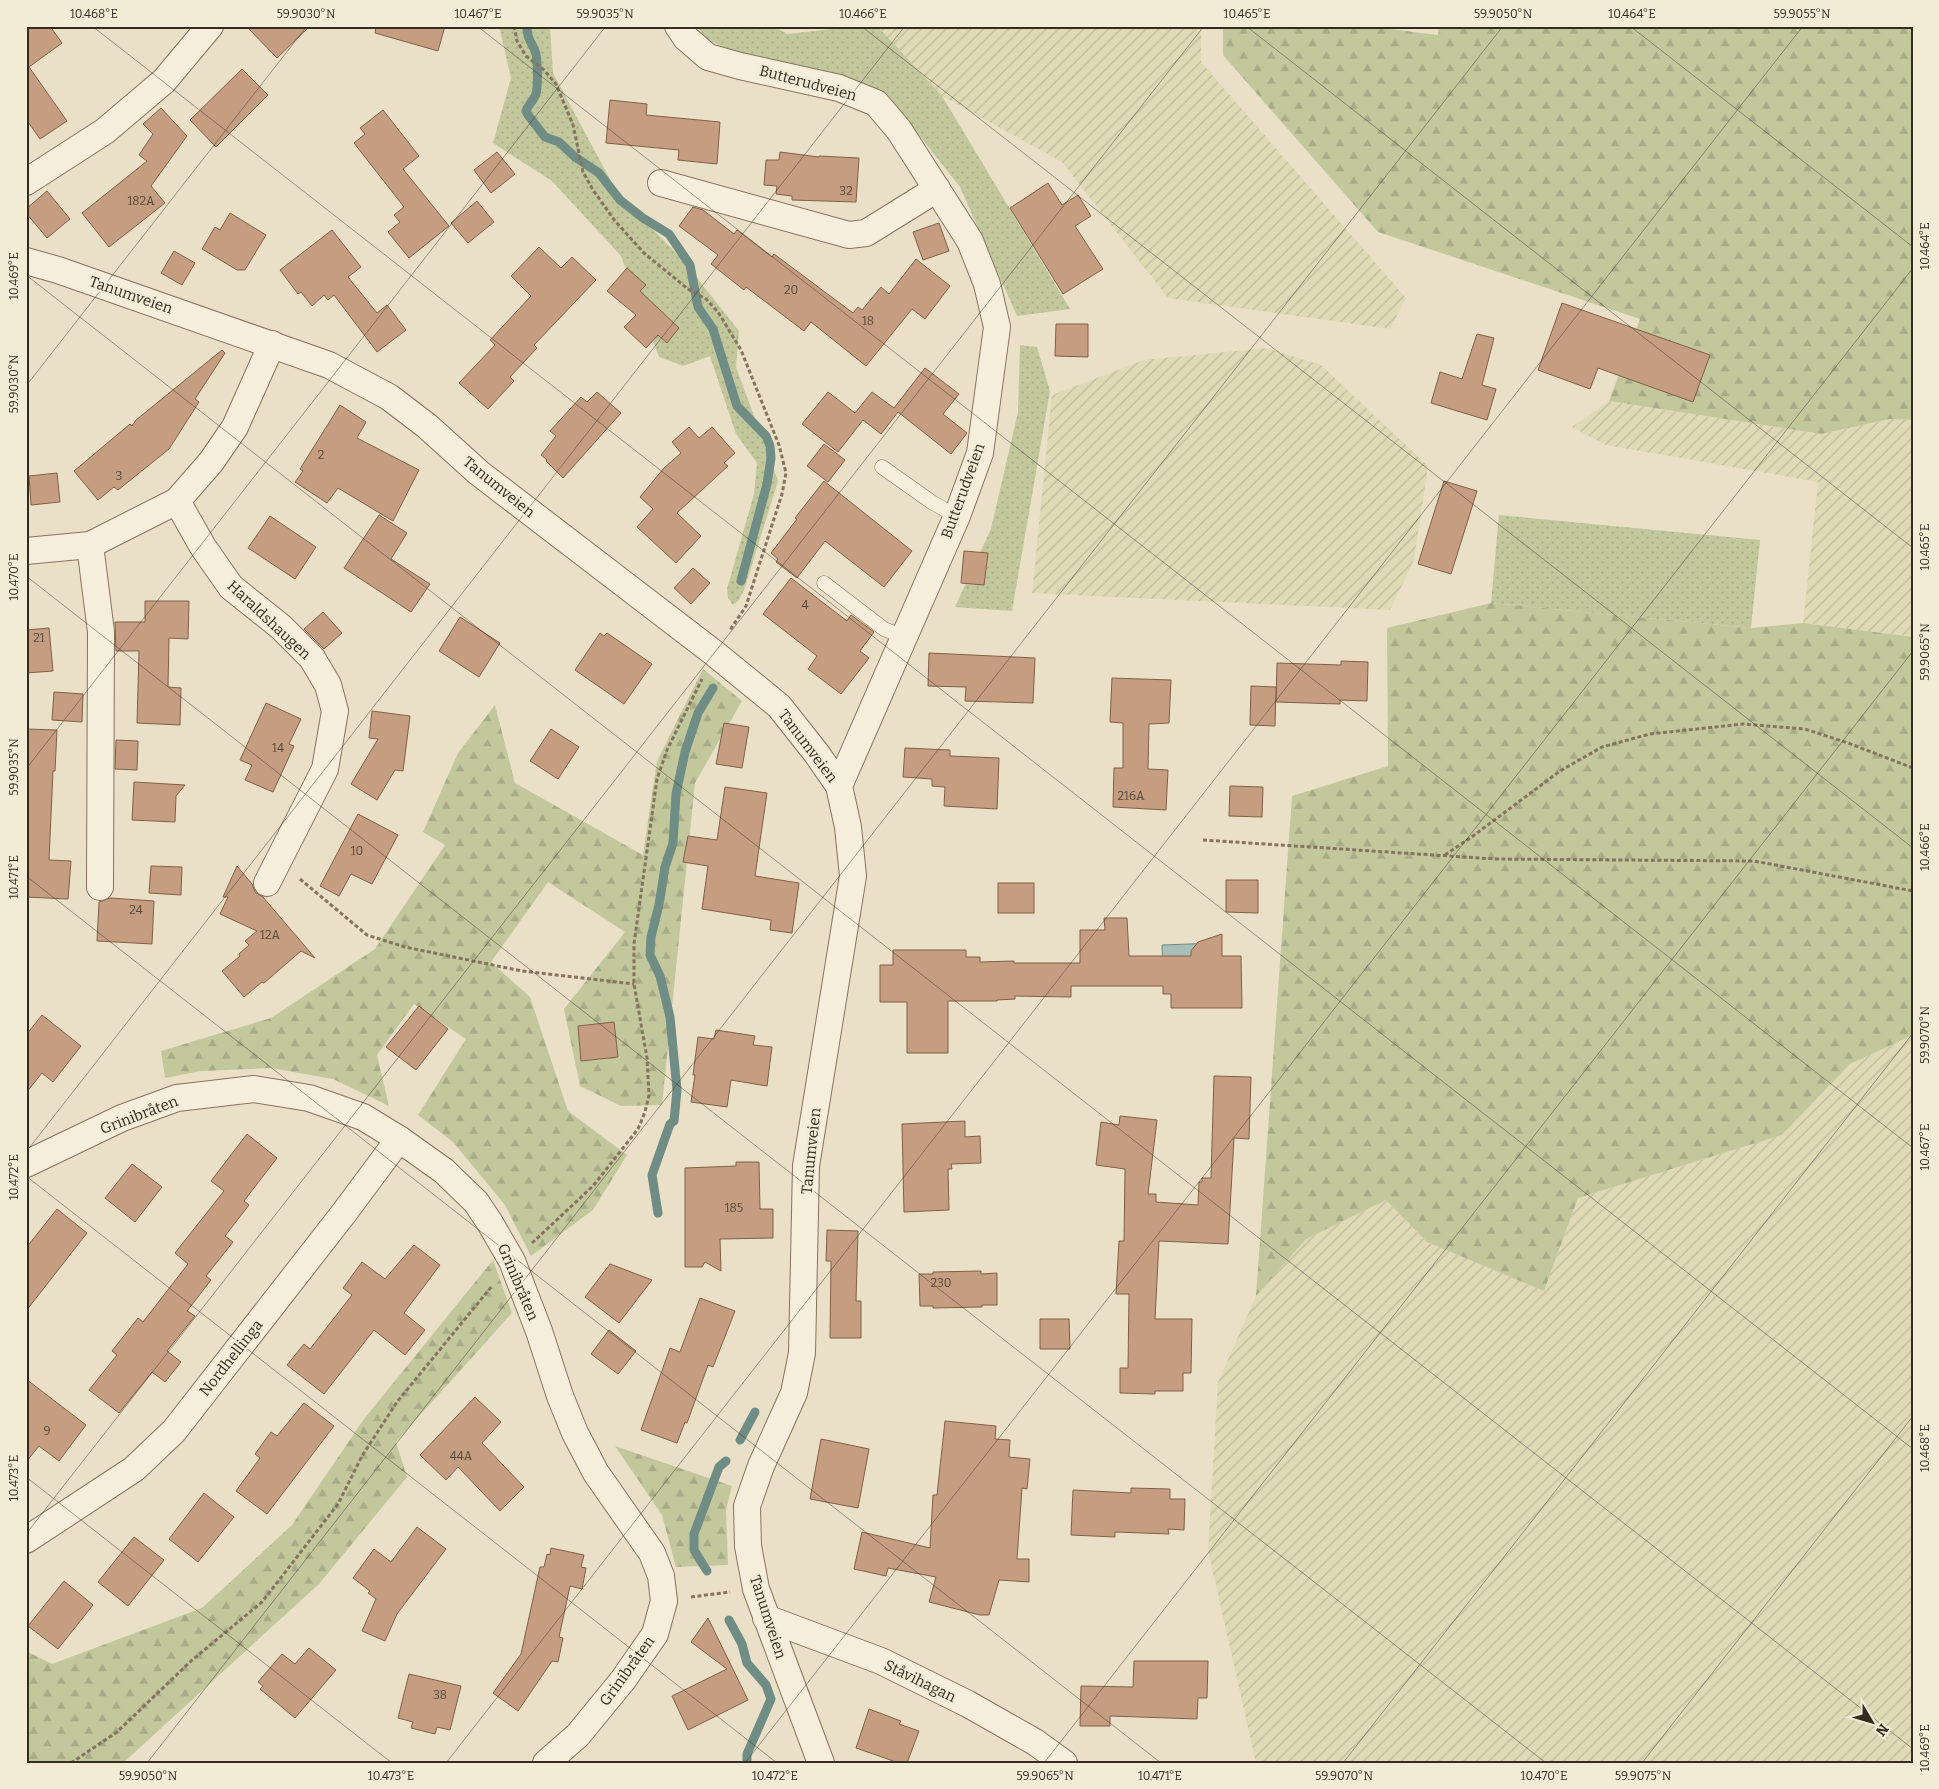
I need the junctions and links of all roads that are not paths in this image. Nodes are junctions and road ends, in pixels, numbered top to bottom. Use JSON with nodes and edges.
{"nodes":[{"id":1,"x":210,"y":26,"type":"edge"},
{"id":2,"x":678,"y":26,"type":"edge"},
{"id":3,"x":26,"y":182,"type":"edge"},
{"id":4,"x":661,"y":183,"type":"dead end"},
{"id":5,"x":937,"y":189,"type":"junction"},
{"id":6,"x":26,"y":261,"type":"edge"},
{"id":7,"x":272,"y":344,"type":"junction"},
{"id":8,"x":882,"y":467,"type":"dead end"},
{"id":9,"x":177,"y":501,"type":"junction"},
{"id":10,"x":957,"y":516,"type":"junction"},
{"id":11,"x":90,"y":545,"type":"junction"},
{"id":12,"x":26,"y":551,"type":"edge"},
{"id":13,"x":824,"y":583,"type":"dead end"},
{"id":14,"x":904,"y":637,"type":"junction"},
{"id":15,"x":838,"y":786,"type":"junction"},
{"id":16,"x":273,"y":872,"type":"road end"},
{"id":17,"x":100,"y":887,"type":"dead end"},
{"id":18,"x":399,"y":1139,"type":"junction"},
{"id":19,"x":26,"y":1164,"type":"edge"},
{"id":20,"x":26,"y":1540,"type":"edge"},
{"id":21,"x":766,"y":1618,"type":"junction"},
{"id":22,"x":546,"y":1763,"type":"edge"},
{"id":23,"x":820,"y":1763,"type":"edge"},
{"id":24,"x":1064,"y":1763,"type":"edge"}],
"edges":[{"from":1,"to":3,"type":"street"},
{"from":2,"to":5,"type":"street","name":"Butterudveien"},
{"from":4,"to":5,"type":"street"},
{"from":5,"to":10,"type":"street","name":"Butterudveien"},
{"from":6,"to":7,"type":"street","name":"Tanumveien"},
{"from":7,"to":9,"type":"street"},
{"from":7,"to":15,"type":"street","name":"Tanumveien"},
{"from":8,"to":10,"type":"lane"},
{"from":9,"to":11,"type":"street"},
{"from":9,"to":16,"type":"street","name":"Haraldshaugen"},
{"from":10,"to":14,"type":"street","name":"Butterudveien"},
{"from":11,"to":12,"type":"street"},
{"from":11,"to":17,"type":"street"},
{"from":13,"to":14,"type":"lane"},
{"from":14,"to":15,"type":"street","name":"Butterudveien"},
{"from":15,"to":21,"type":"street","name":"Tanumveien"},
{"from":18,"to":19,"type":"street","name":"Grinibråten"},
{"from":18,"to":20,"type":"street","name":"Nordhellinga"},
{"from":18,"to":22,"type":"street","name":"Grinibråten"},
{"from":21,"to":23,"type":"street","name":"Tanumveien"},
{"from":21,"to":24,"type":"street","name":"Ståvihagan"}]}
